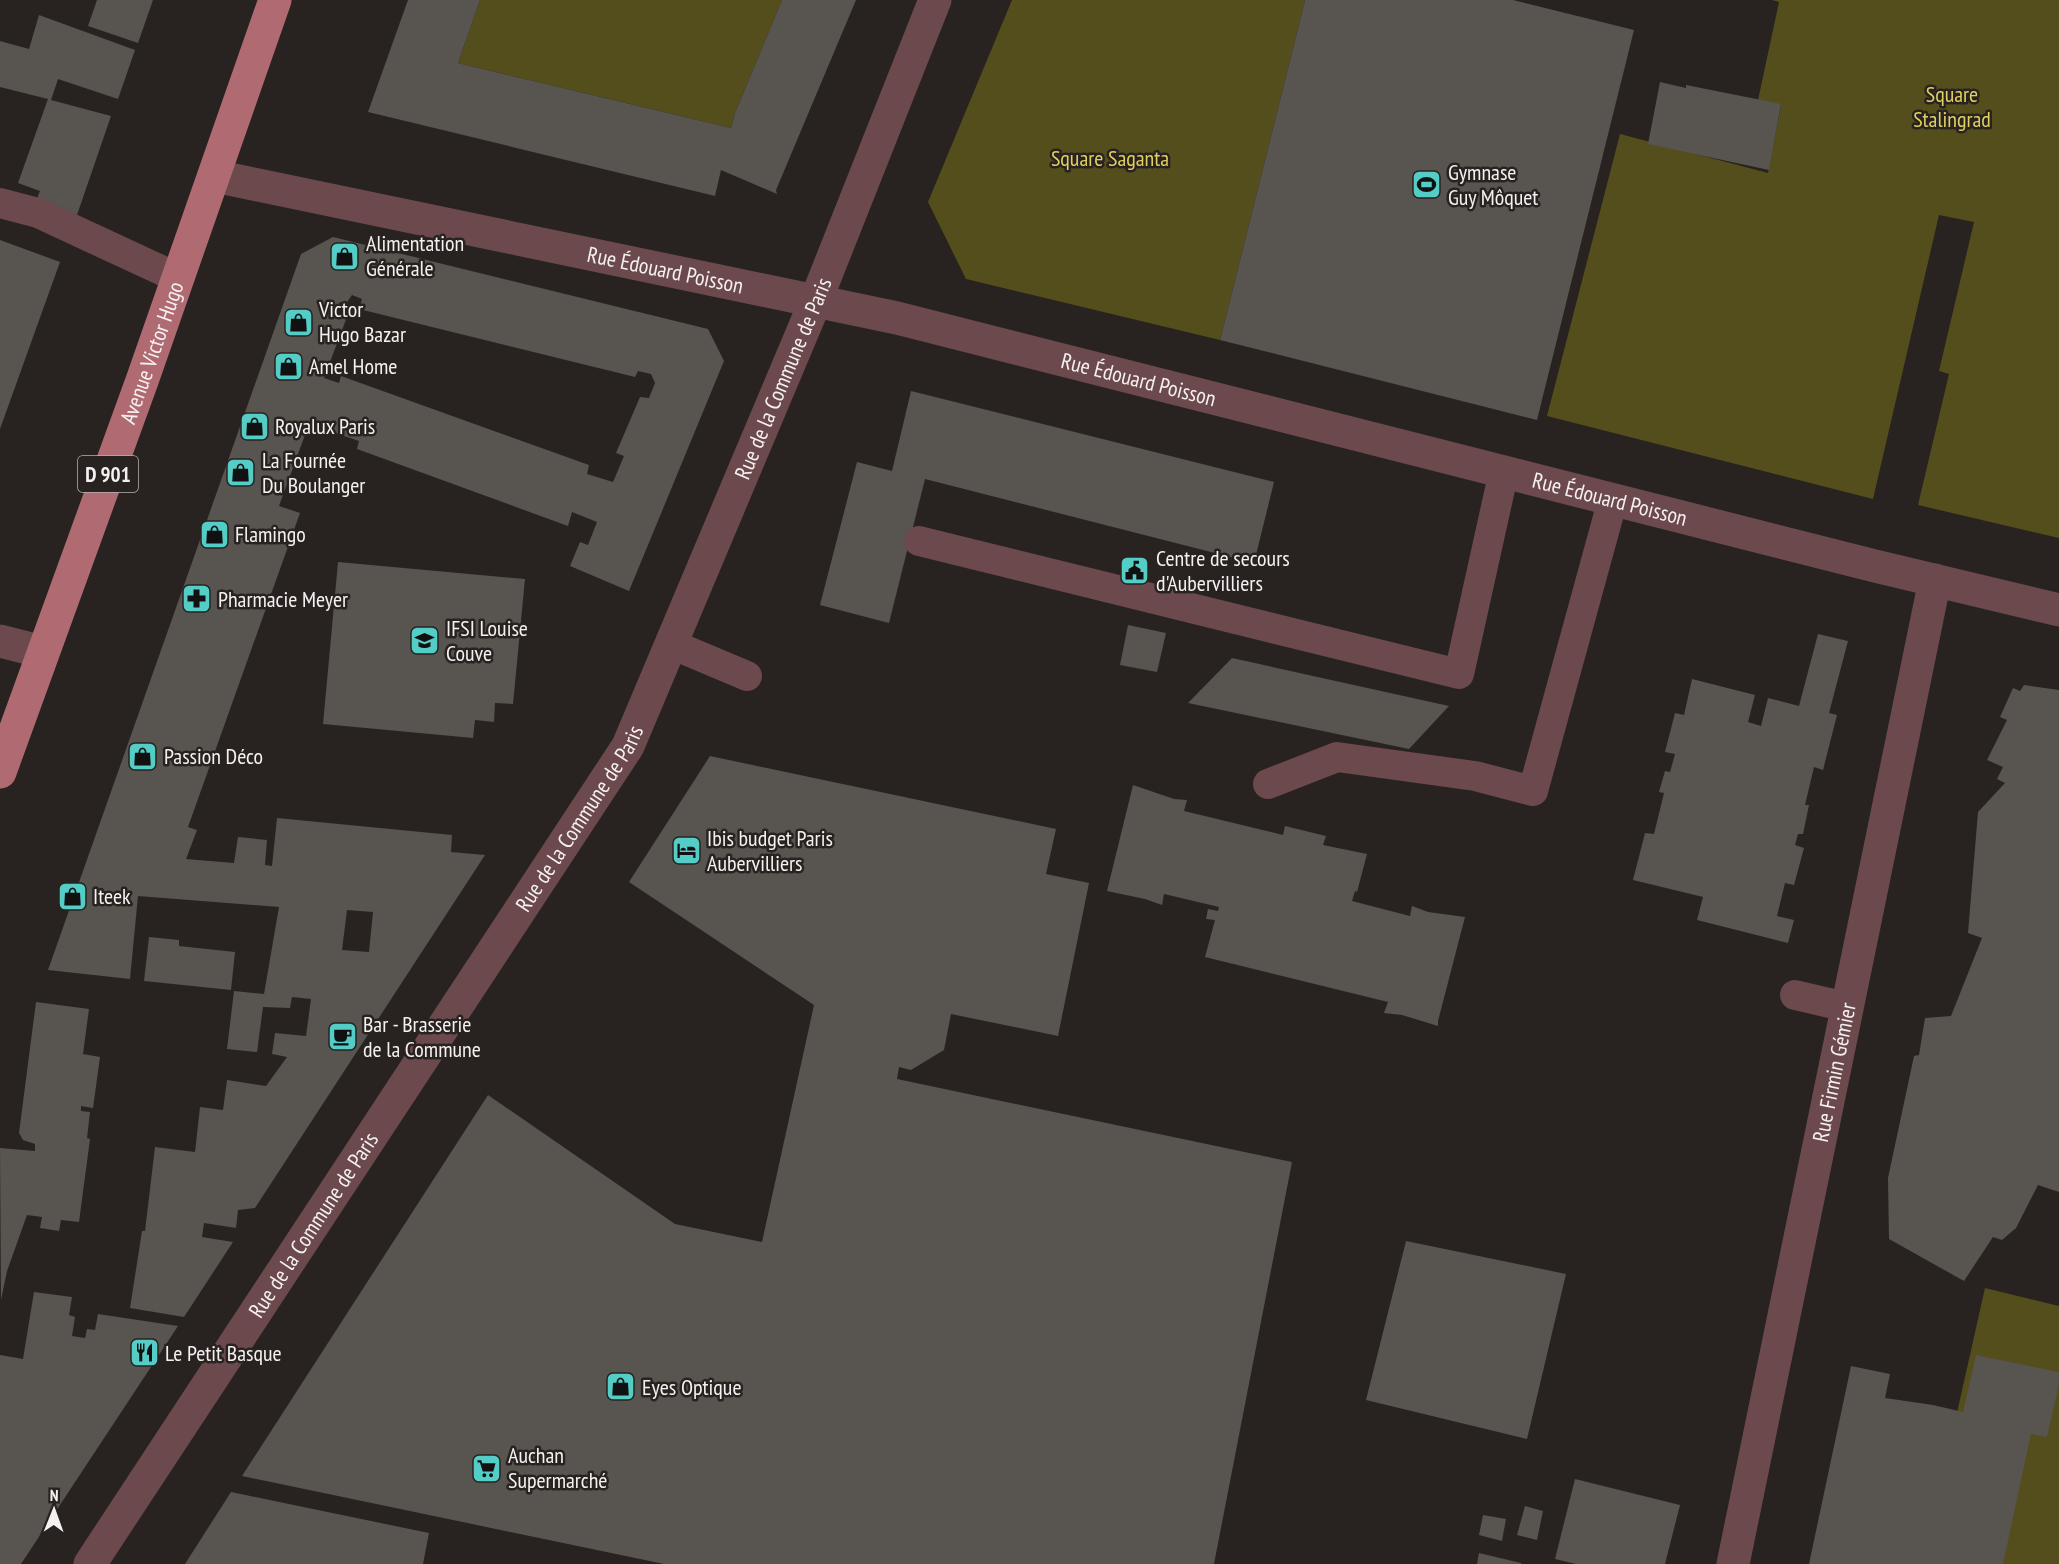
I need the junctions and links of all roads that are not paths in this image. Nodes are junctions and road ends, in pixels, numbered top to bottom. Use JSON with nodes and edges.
{"nodes":[{"id":1,"x":275,"y":0,"type":"edge"},
{"id":2,"x":935,"y":0,"type":"edge"},
{"id":3,"x":215,"y":176,"type":"junction"},
{"id":4,"x":0,"y":203,"type":"edge"},
{"id":5,"x":178,"y":278,"type":"junction"},
{"id":6,"x":816,"y":300,"type":"junction"},
{"id":7,"x":1504,"y":471,"type":"junction"},
{"id":8,"x":1613,"y":499,"type":"junction"},
{"id":9,"x":919,"y":541,"type":"dead end"},
{"id":10,"x":1935,"y":580,"type":"junction"},
{"id":11,"x":2059,"y":610,"type":"edge"},
{"id":12,"x":0,"y":641,"type":"edge"},
{"id":13,"x":671,"y":644,"type":"junction"},
{"id":14,"x":43,"y":652,"type":"junction"},
{"id":15,"x":747,"y":676,"type":"dead end"},
{"id":16,"x":0,"y":772,"type":"edge"},
{"id":17,"x":1268,"y":784,"type":"dead end"},
{"id":18,"x":1795,"y":995,"type":"dead end"},
{"id":19,"x":1847,"y":1007,"type":"junction"},
{"id":20,"x":90,"y":1564,"type":"edge"},
{"id":21,"x":1732,"y":1564,"type":"edge"}],
"edges":[{"from":1,"to":3,"type":"main road","name":"Avenue Victor Hugo","number":"D 901"},
{"from":2,"to":6,"type":"street","name":"Rue de la Commune de Paris"},
{"from":3,"to":5,"type":"main road","name":"Avenue Victor Hugo","number":"D 901"},
{"from":3,"to":6,"type":"street","name":"Rue Édouard Poisson"},
{"from":4,"to":5,"type":"lane"},
{"from":5,"to":14,"type":"main road","name":"Avenue Victor Hugo","number":"D 901"},
{"from":6,"to":7,"type":"street","name":"Rue Édouard Poisson"},
{"from":6,"to":13,"type":"street","name":"Rue de la Commune de Paris"},
{"from":7,"to":8,"type":"street","name":"Rue Édouard Poisson"},
{"from":7,"to":9,"type":"lane"},
{"from":8,"to":10,"type":"street","name":"Rue Édouard Poisson"},
{"from":8,"to":17,"type":"lane"},
{"from":10,"to":11,"type":"street","name":"Rue Édouard Poisson"},
{"from":10,"to":19,"type":"street","name":"Rue Firmin Gémier"},
{"from":12,"to":14,"type":"street"},
{"from":13,"to":15,"type":"lane"},
{"from":13,"to":20,"type":"street","name":"Rue de la Commune de Paris"},
{"from":14,"to":16,"type":"main road","name":"Avenue Victor Hugo","number":"D 901"},
{"from":18,"to":19,"type":"lane"},
{"from":19,"to":21,"type":"street","name":"Rue Firmin Gémier"}]}
